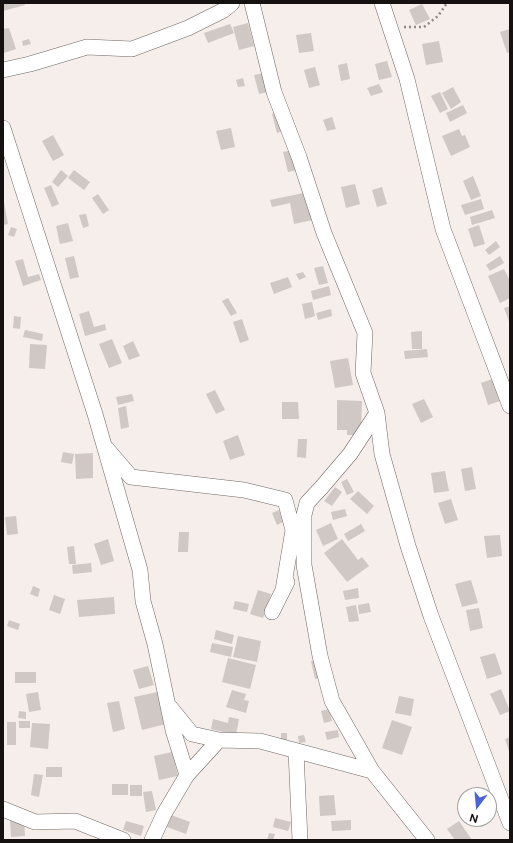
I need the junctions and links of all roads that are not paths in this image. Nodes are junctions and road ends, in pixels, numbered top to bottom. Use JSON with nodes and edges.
{"nodes":[{"id":1,"x":232,"y":3,"type":"edge"},
{"id":2,"x":252,"y":3,"type":"edge"},
{"id":3,"x":382,"y":3,"type":"edge"},
{"id":4,"x":3,"y":70,"type":"edge"},
{"id":5,"x":3,"y":128,"type":"edge"},
{"id":6,"x":510,"y":406,"type":"edge"},
{"id":7,"x":377,"y":413,"type":"junction"},
{"id":8,"x":104,"y":445,"type":"junction"},
{"id":9,"x":304,"y":554,"type":"junction"},
{"id":10,"x":283,"y":590,"type":"junction"},
{"id":11,"x":272,"y":612,"type":"dead end"},
{"id":12,"x":168,"y":706,"type":"junction"},
{"id":13,"x":219,"y":740,"type":"junction"},
{"id":14,"x":296,"y":752,"type":"junction"},
{"id":15,"x":372,"y":771,"type":"junction"},
{"id":16,"x":186,"y":775,"type":"junction"},
{"id":17,"x":3,"y":809,"type":"edge"},
{"id":18,"x":510,"y":823,"type":"edge"},
{"id":19,"x":123,"y":840,"type":"edge"},
{"id":20,"x":152,"y":840,"type":"edge"},
{"id":21,"x":300,"y":840,"type":"edge"},
{"id":22,"x":427,"y":840,"type":"edge"}],
"edges":[{"from":1,"to":4,"type":"street"},
{"from":2,"to":7,"type":"street"},
{"from":3,"to":6,"type":"street"},
{"from":5,"to":8,"type":"street"},
{"from":7,"to":9,"type":"street"},
{"from":7,"to":18,"type":"street"},
{"from":8,"to":10,"type":"street"},
{"from":8,"to":12,"type":"street"},
{"from":9,"to":10,"type":"street"},
{"from":9,"to":15,"type":"street"},
{"from":10,"to":11,"type":"street"},
{"from":12,"to":13,"type":"street"},
{"from":12,"to":16,"type":"street"},
{"from":13,"to":14,"type":"street"},
{"from":13,"to":16,"type":"street"},
{"from":14,"to":15,"type":"street"},
{"from":14,"to":21,"type":"street"},
{"from":15,"to":22,"type":"street"},
{"from":16,"to":20,"type":"street"},
{"from":17,"to":19,"type":"street"}]}
